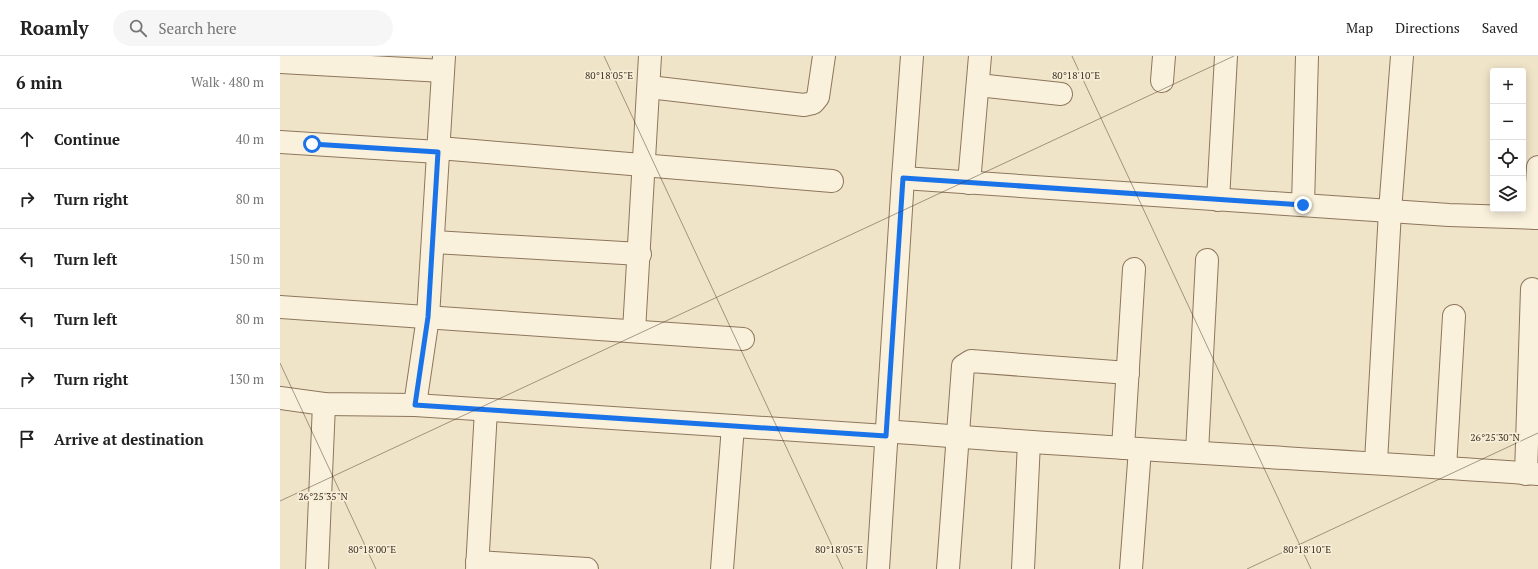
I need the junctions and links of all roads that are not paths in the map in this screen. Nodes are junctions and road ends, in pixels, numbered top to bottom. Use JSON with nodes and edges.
{"nodes":[{"id":1,"x":650,"y":56,"type":"edge"},
{"id":2,"x":824,"y":56,"type":"edge"},
{"id":3,"x":912,"y":56,"type":"edge"},
{"id":4,"x":980,"y":56,"type":"edge"},
{"id":5,"x":1164,"y":56,"type":"edge"},
{"id":6,"x":1226,"y":56,"type":"edge"},
{"id":7,"x":1306,"y":56,"type":"edge"},
{"id":8,"x":1402,"y":56,"type":"edge"},
{"id":9,"x":280,"y":62,"type":"edge"},
{"id":10,"x":443,"y":64,"type":"edge"},
{"id":11,"x":1162,"y":81,"type":"dead end"},
{"id":12,"x":978,"y":85,"type":"junction"},
{"id":13,"x":648,"y":87,"type":"junction"},
{"id":14,"x":1061,"y":94,"type":"dead end"},
{"id":15,"x":280,"y":142,"type":"edge"},
{"id":16,"x":438,"y":150,"type":"junction"},
{"id":17,"x":645,"y":164,"type":"junction"},
{"id":18,"x":1538,"y":167,"type":"edge"},
{"id":19,"x":903,"y":178,"type":"junction"},
{"id":20,"x":832,"y":181,"type":"dead end"},
{"id":21,"x":969,"y":183,"type":"junction"},
{"id":22,"x":1218,"y":200,"type":"junction"},
{"id":23,"x":1303,"y":205,"type":"junction"},
{"id":24,"x":1390,"y":211,"type":"junction"},
{"id":25,"x":1536,"y":218,"type":"edge"},
{"id":26,"x":434,"y":242,"type":"junction"},
{"id":27,"x":640,"y":254,"type":"junction"},
{"id":28,"x":1207,"y":260,"type":"dead end"},
{"id":29,"x":1134,"y":268,"type":"dead end"},
{"id":30,"x":1532,"y":289,"type":"dead end"},
{"id":31,"x":280,"y":307,"type":"edge"},
{"id":32,"x":1454,"y":316,"type":"dead end"},
{"id":33,"x":428,"y":317,"type":"junction"},
{"id":34,"x":634,"y":331,"type":"junction"},
{"id":35,"x":743,"y":339,"type":"dead end"},
{"id":36,"x":1128,"y":372,"type":"junction"},
{"id":37,"x":280,"y":398,"type":"edge"},
{"id":38,"x":324,"y":404,"type":"junction"},
{"id":39,"x":415,"y":405,"type":"junction"},
{"id":40,"x":486,"y":410,"type":"junction"},
{"id":41,"x":733,"y":426,"type":"junction"},
{"id":42,"x":886,"y":433,"type":"junction"},
{"id":43,"x":958,"y":436,"type":"junction"},
{"id":44,"x":1029,"y":442,"type":"junction"},
{"id":45,"x":1131,"y":448,"type":"junction"},
{"id":46,"x":1197,"y":452,"type":"junction"},
{"id":47,"x":1376,"y":462,"type":"junction"},
{"id":48,"x":1445,"y":468,"type":"junction"},
{"id":49,"x":1532,"y":474,"type":"edge"},
{"id":50,"x":477,"y":565,"type":"edge"},
{"id":51,"x":317,"y":569,"type":"edge"},
{"id":52,"x":587,"y":569,"type":"edge"},
{"id":53,"x":722,"y":569,"type":"edge"},
{"id":54,"x":878,"y":569,"type":"edge"},
{"id":55,"x":948,"y":569,"type":"edge"},
{"id":56,"x":1023,"y":569,"type":"edge"},
{"id":57,"x":1131,"y":569,"type":"edge"}],
"edges":[{"from":1,"to":13,"type":"street"},
{"from":2,"to":13,"type":"street"},
{"from":3,"to":19,"type":"street"},
{"from":4,"to":12,"type":"street"},
{"from":5,"to":11,"type":"street"},
{"from":6,"to":22,"type":"street"},
{"from":7,"to":23,"type":"street"},
{"from":8,"to":24,"type":"street"},
{"from":9,"to":10,"type":"street"},
{"from":10,"to":16,"type":"street"},
{"from":12,"to":14,"type":"street"},
{"from":12,"to":21,"type":"street"},
{"from":13,"to":17,"type":"street"},
{"from":15,"to":16,"type":"street"},
{"from":16,"to":17,"type":"street"},
{"from":16,"to":26,"type":"street"},
{"from":17,"to":20,"type":"street"},
{"from":17,"to":27,"type":"street"},
{"from":18,"to":25,"type":"street"},
{"from":19,"to":21,"type":"street"},
{"from":19,"to":42,"type":"street"},
{"from":21,"to":22,"type":"street"},
{"from":22,"to":23,"type":"street"},
{"from":23,"to":24,"type":"street"},
{"from":24,"to":25,"type":"street"},
{"from":24,"to":47,"type":"street"},
{"from":26,"to":27,"type":"street"},
{"from":26,"to":33,"type":"street"},
{"from":27,"to":34,"type":"street"},
{"from":28,"to":46,"type":"street"},
{"from":29,"to":36,"type":"street"},
{"from":30,"to":49,"type":"street"},
{"from":31,"to":33,"type":"street"},
{"from":32,"to":48,"type":"street"},
{"from":33,"to":34,"type":"street"},
{"from":33,"to":39,"type":"street"},
{"from":34,"to":35,"type":"street"},
{"from":36,"to":43,"type":"street"},
{"from":36,"to":45,"type":"street"},
{"from":37,"to":38,"type":"street"},
{"from":38,"to":39,"type":"street"},
{"from":38,"to":51,"type":"street"},
{"from":39,"to":40,"type":"street"},
{"from":40,"to":41,"type":"street"},
{"from":40,"to":50,"type":"street"},
{"from":41,"to":42,"type":"street"},
{"from":41,"to":53,"type":"street"},
{"from":42,"to":43,"type":"street"},
{"from":42,"to":54,"type":"street"},
{"from":43,"to":44,"type":"street"},
{"from":43,"to":55,"type":"street"},
{"from":44,"to":45,"type":"street"},
{"from":44,"to":56,"type":"street"},
{"from":45,"to":46,"type":"street"},
{"from":45,"to":57,"type":"street"},
{"from":46,"to":47,"type":"street"},
{"from":47,"to":48,"type":"street"},
{"from":48,"to":49,"type":"street"},
{"from":50,"to":52,"type":"street"}]}
